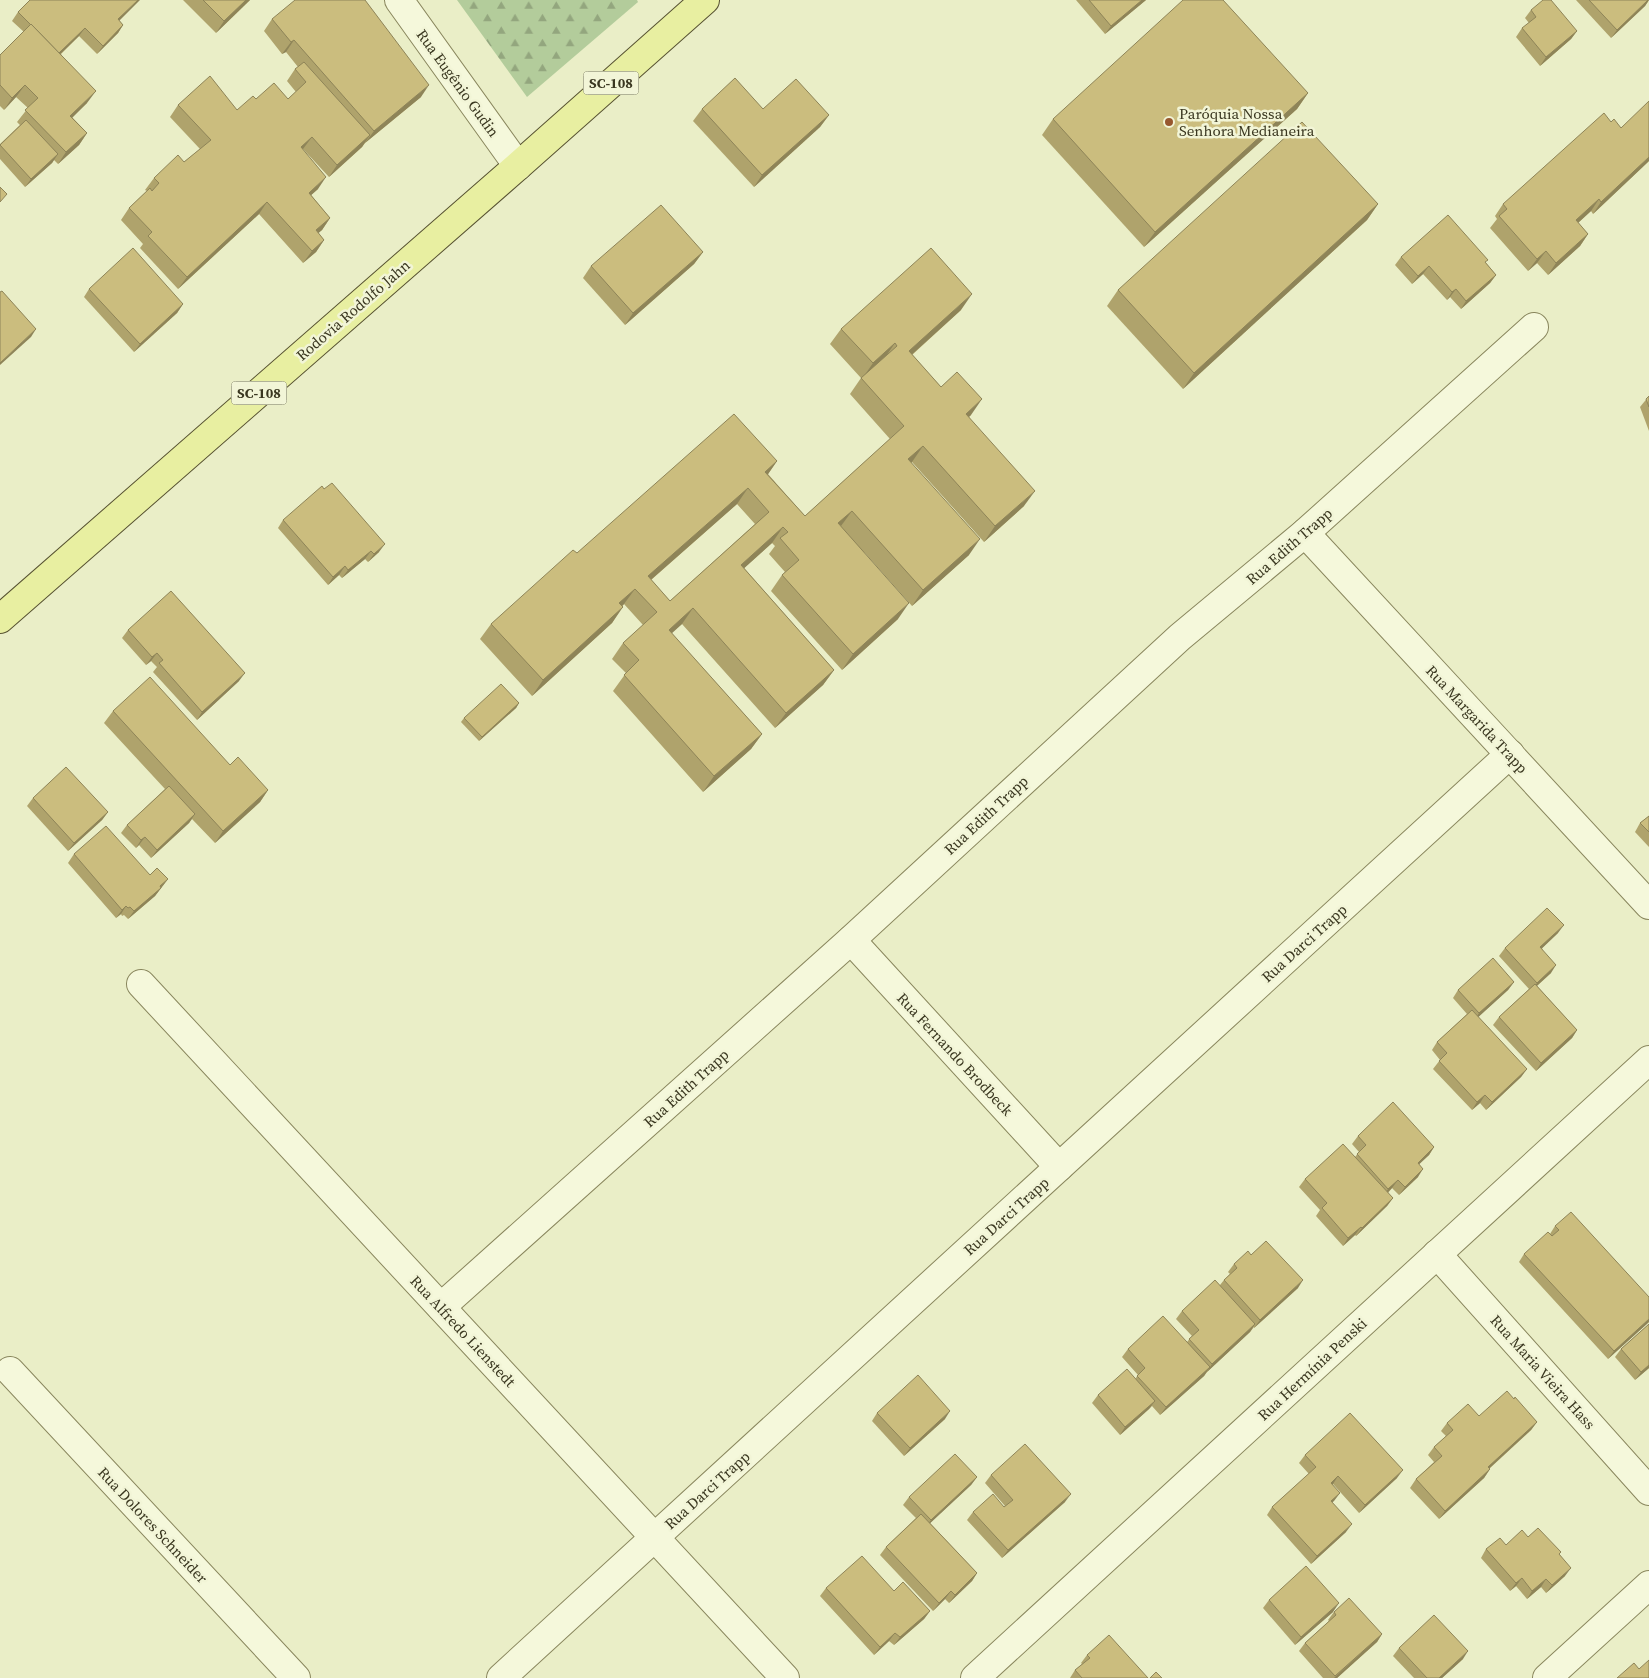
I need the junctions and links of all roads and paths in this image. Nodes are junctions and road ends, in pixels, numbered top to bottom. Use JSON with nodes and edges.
{"nodes":[{"id":1,"x":399,"y":0,"type":"edge"},
{"id":2,"x":705,"y":0,"type":"edge"},
{"id":3,"x":518,"y":166,"type":"junction"},
{"id":4,"x":1534,"y":327,"type":"dead end"},
{"id":5,"x":1305,"y":533,"type":"junction"},
{"id":6,"x":0,"y":619,"type":"edge"},
{"id":7,"x":1510,"y":754,"type":"junction"},
{"id":8,"x":1649,"y":905,"type":"edge"},
{"id":9,"x":851,"y":940,"type":"junction"},
{"id":10,"x":142,"y":984,"type":"dead end"},
{"id":11,"x":1649,"y":1060,"type":"edge"},
{"id":12,"x":1059,"y":1167,"type":"junction"},
{"id":13,"x":1437,"y":1254,"type":"junction"},
{"id":14,"x":441,"y":1307,"type":"junction"},
{"id":15,"x":10,"y":1371,"type":"dead end"},
{"id":16,"x":1649,"y":1490,"type":"edge"},
{"id":17,"x":655,"y":1538,"type":"junction"},
{"id":18,"x":1649,"y":1585,"type":"edge"},
{"id":19,"x":296,"y":1678,"type":"edge"},
{"id":20,"x":501,"y":1678,"type":"edge"},
{"id":21,"x":785,"y":1678,"type":"edge"},
{"id":22,"x":975,"y":1678,"type":"edge"},
{"id":23,"x":1547,"y":1678,"type":"edge"}],
"edges":[{"from":1,"to":3,"type":"street","name":"Rua Eugênio Gudin"},
{"from":2,"to":3,"type":"main road","name":"Rodovia Rodolfo Jahn","number":"SC-108"},
{"from":3,"to":6,"type":"main road","name":"Rodovia Rodolfo Jahn","number":"SC-108"},
{"from":4,"to":5,"type":"street","name":"Rua Edith Trapp"},
{"from":5,"to":7,"type":"street","name":"Rua Margarida Trapp"},
{"from":5,"to":9,"type":"street","name":"Rua Edith Trapp"},
{"from":7,"to":8,"type":"street","name":"Rua Margarida Trapp"},
{"from":7,"to":12,"type":"street","name":"Rua Darci Trapp"},
{"from":9,"to":12,"type":"street","name":"Rua Fernando Brodbeck"},
{"from":9,"to":14,"type":"street","name":"Rua Edith Trapp"},
{"from":10,"to":14,"type":"street","name":"Rua Alfredo Lienstedt"},
{"from":11,"to":13,"type":"street","name":"Rua Hermínia Penski"},
{"from":12,"to":17,"type":"street","name":"Rua Darci Trapp"},
{"from":13,"to":16,"type":"street","name":"Rua Maria Vieira Hass"},
{"from":13,"to":22,"type":"street","name":"Rua Hermínia Penski"},
{"from":14,"to":17,"type":"street","name":"Rua Alfredo Lienstedt"},
{"from":15,"to":19,"type":"street","name":"Rua Dolores Schneider"},
{"from":17,"to":20,"type":"street","name":"Rua Darci Trapp"},
{"from":17,"to":21,"type":"street","name":"Rua Alfredo Lienstedt"},
{"from":18,"to":23,"type":"street"}]}
